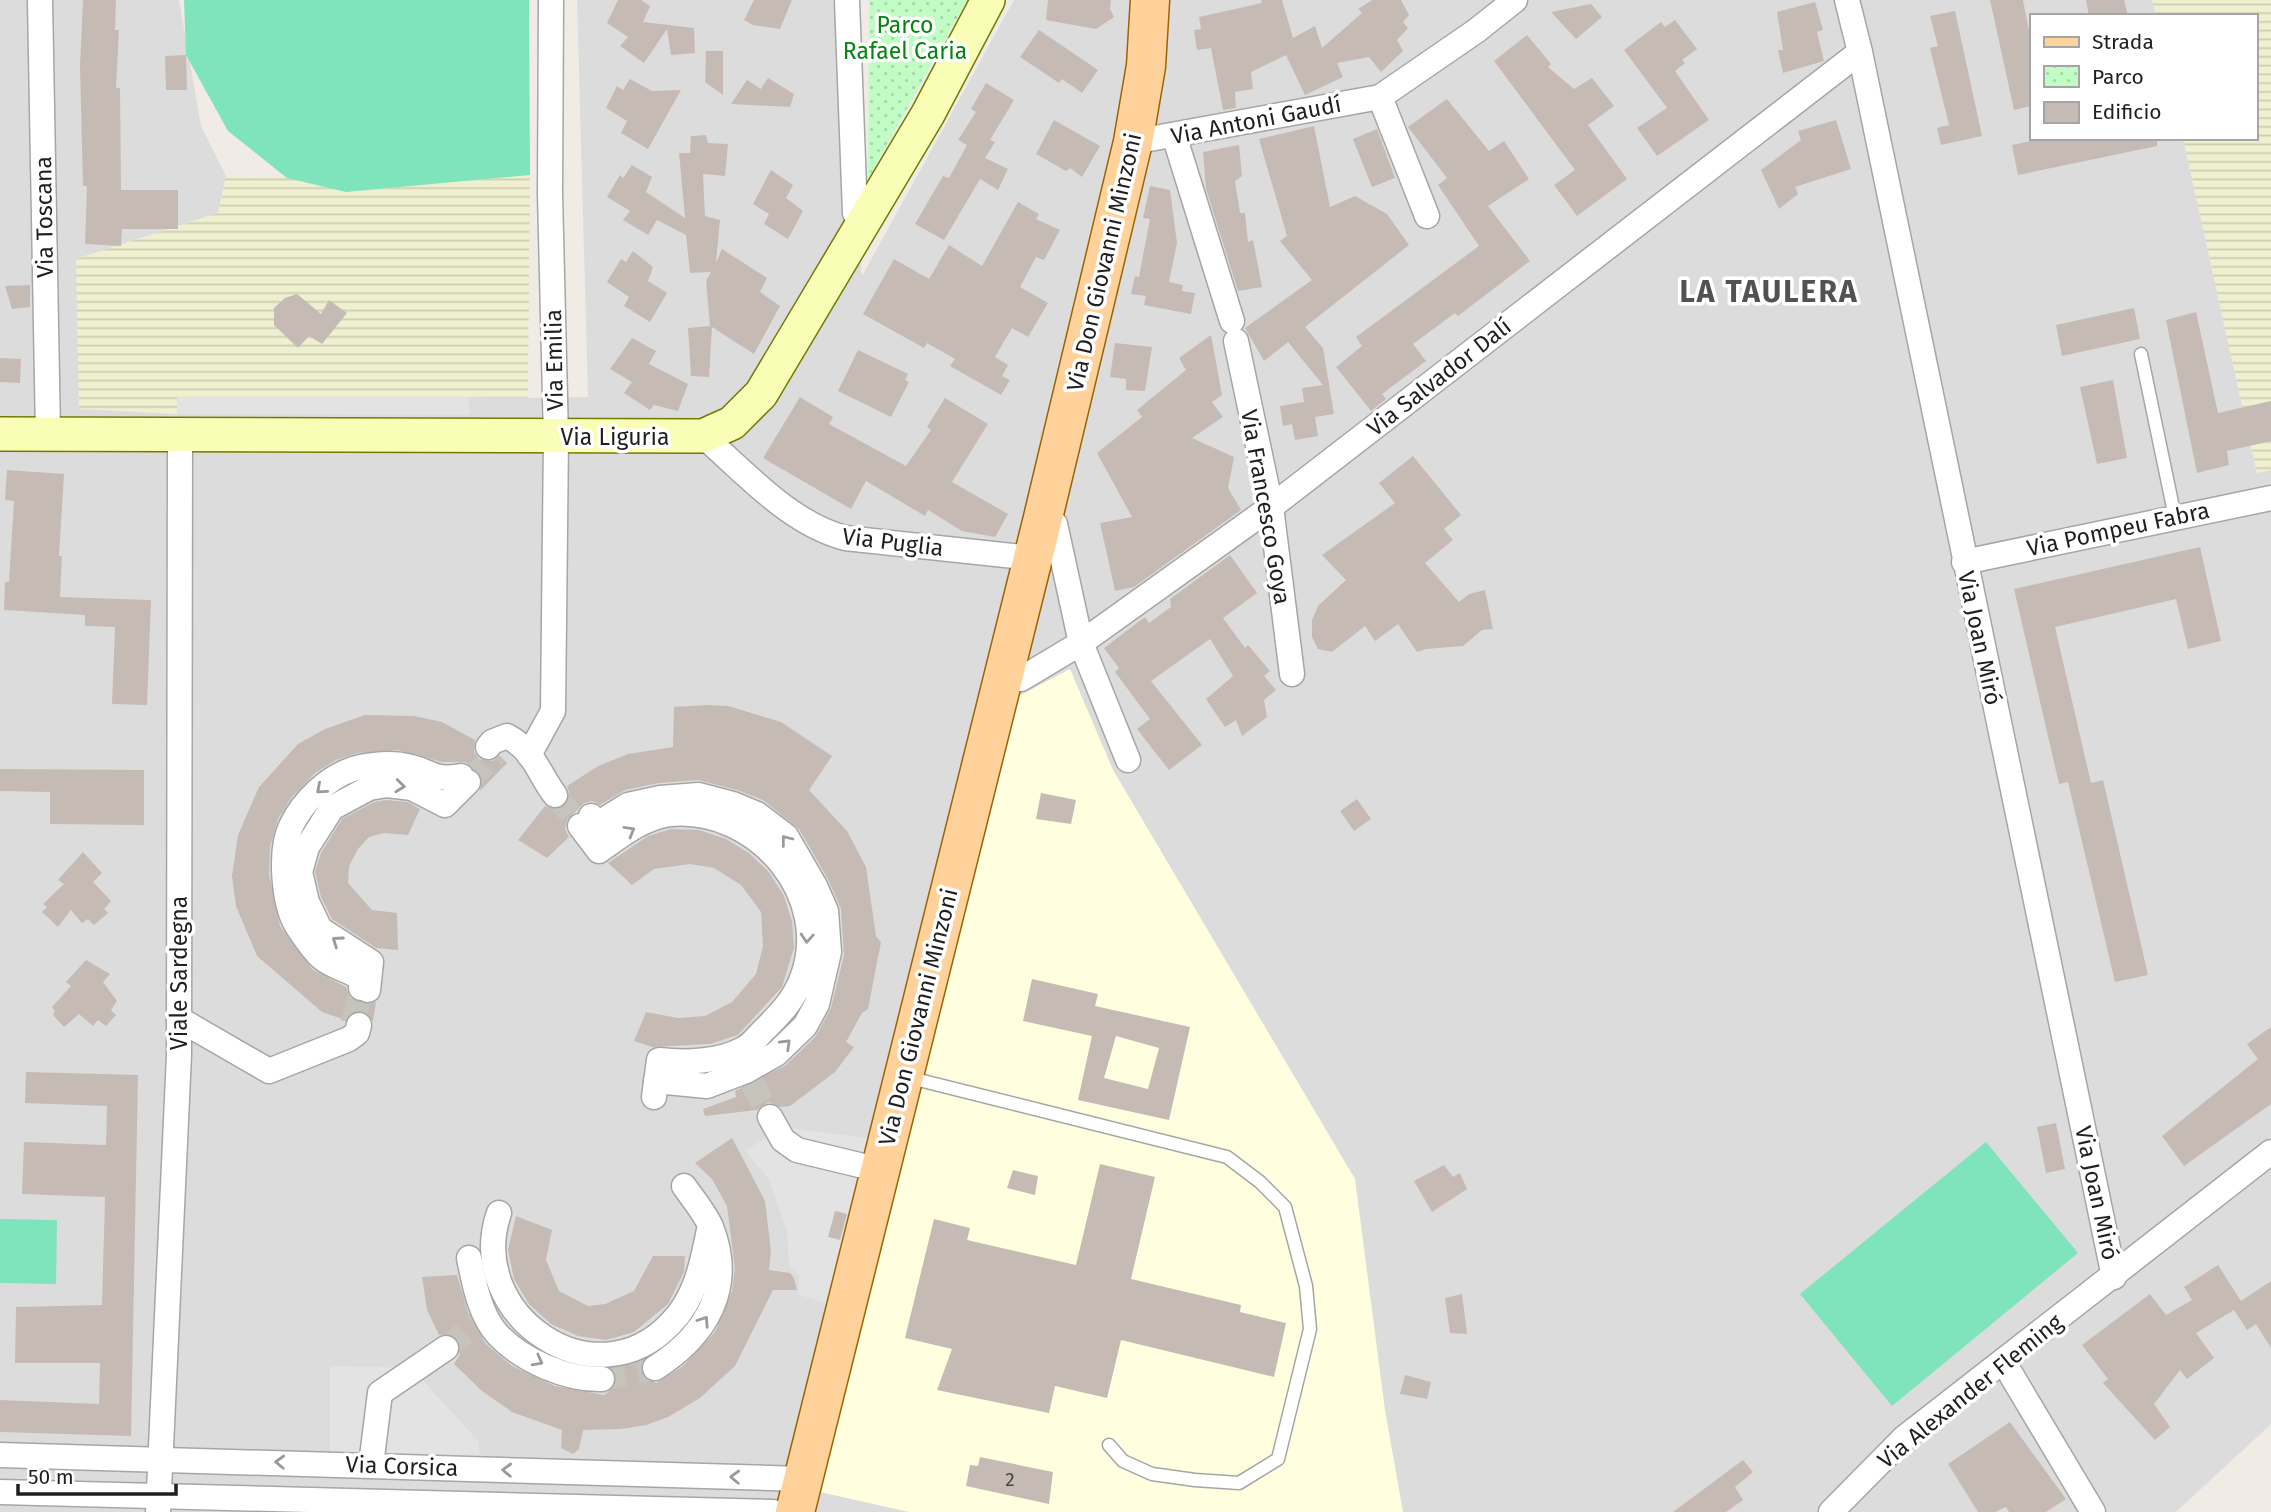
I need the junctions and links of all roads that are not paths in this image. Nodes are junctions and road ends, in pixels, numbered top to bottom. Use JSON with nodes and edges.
{"nodes":[{"id":1,"x":40,"y":0,"type":"edge"},
{"id":2,"x":551,"y":0,"type":"edge"},
{"id":3,"x":847,"y":0,"type":"edge"},
{"id":4,"x":988,"y":0,"type":"edge"},
{"id":5,"x":1515,"y":0,"type":"edge"},
{"id":6,"x":1847,"y":0,"type":"edge"},
{"id":7,"x":1149,"y":2,"type":"edge"},
{"id":8,"x":1860,"y":52,"type":"junction"},
{"id":9,"x":1380,"y":97,"type":"junction"},
{"id":10,"x":1174,"y":135,"type":"junction"},
{"id":11,"x":1133,"y":142,"type":"junction"},
{"id":12,"x":1427,"y":216,"type":"dead end"},
{"id":13,"x":865,"y":221,"type":"junction"},
{"id":14,"x":2141,"y":354,"type":"dead end"},
{"id":15,"x":0,"y":434,"type":"edge"},
{"id":16,"x":48,"y":434,"type":"junction"},
{"id":17,"x":180,"y":434,"type":"junction"},
{"id":18,"x":703,"y":436,"type":"junction"},
{"id":19,"x":556,"y":438,"type":"junction"},
{"id":20,"x":2271,"y":498,"type":"edge"},
{"id":21,"x":1271,"y":507,"type":"junction"},
{"id":22,"x":2175,"y":517,"type":"junction"},
{"id":23,"x":1042,"y":522,"type":"junction"},
{"id":24,"x":1032,"y":558,"type":"junction"},
{"id":25,"x":1964,"y":562,"type":"junction"},
{"id":26,"x":1081,"y":643,"type":"junction"},
{"id":27,"x":1292,"y":674,"type":"dead end"},
{"id":28,"x":1004,"y":676,"type":"junction"},
{"id":29,"x":497,"y":745,"type":"dead end"},
{"id":30,"x":1128,"y":760,"type":"dead end"},
{"id":31,"x":536,"y":763,"type":"junction"},
{"id":32,"x":464,"y":779,"type":"dead end"},
{"id":33,"x":561,"y":790,"type":"tunnel mouth"},
{"id":34,"x":586,"y":821,"type":"dead end"},
{"id":35,"x":365,"y":989,"type":"dead end"},
{"id":36,"x":179,"y":1019,"type":"junction"},
{"id":37,"x":354,"y":1029,"type":"dead end"},
{"id":38,"x":903,"y":1076,"type":"junction"},
{"id":39,"x":656,"y":1080,"type":"dead end"},
{"id":40,"x":771,"y":1117,"type":"tunnel mouth"},
{"id":41,"x":2271,"y":1152,"type":"edge"},
{"id":42,"x":880,"y":1170,"type":"junction"},
{"id":43,"x":684,"y":1186,"type":"dead end"},
{"id":44,"x":499,"y":1213,"type":"dead end"},
{"id":45,"x":710,"y":1225,"type":"junction"},
{"id":46,"x":469,"y":1258,"type":"dead end"},
{"id":47,"x":2114,"y":1276,"type":"junction"},
{"id":48,"x":510,"y":1303,"type":"junction"},
{"id":49,"x":483,"y":1320,"type":"junction"},
{"id":50,"x":446,"y":1348,"type":"tunnel mouth"},
{"id":51,"x":2003,"y":1361,"type":"junction"},
{"id":52,"x":655,"y":1368,"type":"tunnel mouth"},
{"id":53,"x":602,"y":1380,"type":"tunnel mouth"},
{"id":54,"x":1110,"y":1445,"type":"dead end"},
{"id":55,"x":0,"y":1455,"type":"edge"},
{"id":56,"x":160,"y":1458,"type":"junction"},
{"id":57,"x":371,"y":1465,"type":"junction"},
{"id":58,"x":0,"y":1492,"type":"edge"},
{"id":59,"x":799,"y":1496,"type":"edge"},
{"id":60,"x":158,"y":1505,"type":"edge"},
{"id":61,"x":396,"y":1508,"type":"edge"},
{"id":62,"x":773,"y":1512,"type":"edge"},
{"id":63,"x":1831,"y":1512,"type":"edge"},
{"id":64,"x":2093,"y":1512,"type":"edge"}],
"edges":[{"from":1,"to":16,"type":"street","name":"Via Toscana"},
{"from":2,"to":19,"type":"street","name":"Via Emilia"},
{"from":3,"to":13,"type":"street"},
{"from":4,"to":13,"type":"street","name":"Via Liguria"},
{"from":5,"to":9,"type":"street","name":"Via Antoni Gaudí"},
{"from":6,"to":8,"type":"street","name":"Via Joan Miró"},
{"from":7,"to":11,"type":"main road","name":"Via Don Giovanni Minzoni"},
{"from":8,"to":21,"type":"street","name":"Via Salvador Dalí"},
{"from":8,"to":25,"type":"street","name":"Via Joan Miró"},
{"from":9,"to":10,"type":"street","name":"Via Antoni Gaudí"},
{"from":9,"to":12,"type":"street"},
{"from":10,"to":11,"type":"street","name":"Via Antoni Gaudí"},
{"from":10,"to":21,"type":"street","name":"Via Francesco Goya"},
{"from":11,"to":23,"type":"main road","name":"Via Don Giovanni Minzoni"},
{"from":13,"to":18,"type":"street","name":"Via Liguria"},
{"from":14,"to":22,"type":"lane"},
{"from":15,"to":16,"type":"street","name":"Via Liguria"},
{"from":16,"to":17,"type":"street","name":"Via Liguria"},
{"from":17,"to":19,"type":"street","name":"Via Liguria"},
{"from":17,"to":36,"type":"street","name":"Viale Sardegna"},
{"from":18,"to":19,"type":"street","name":"Via Liguria"},
{"from":18,"to":24,"type":"street","name":"Via Puglia"},
{"from":19,"to":31,"type":"street","name":"Via Emilia"},
{"from":20,"to":22,"type":"street","name":"Via Pompeu Fabra"},
{"from":21,"to":26,"type":"street","name":"Via Salvador Dalí"},
{"from":21,"to":27,"type":"street","name":"Via Francesco Goya"},
{"from":22,"to":25,"type":"street","name":"Via Pompeu Fabra"},
{"from":23,"to":24,"type":"main road","name":"Via Don Giovanni Minzoni"},
{"from":23,"to":26,"type":"street"},
{"from":24,"to":28,"type":"main road","name":"Via Don Giovanni Minzoni"},
{"from":25,"to":47,"type":"street","name":"Via Joan Miró"},
{"from":26,"to":28,"type":"street","name":"Via Salvador Dalí"},
{"from":26,"to":30,"type":"street"},
{"from":28,"to":38,"type":"main road","name":"Via Don Giovanni Minzoni"},
{"from":29,"to":31,"type":"street"},
{"from":31,"to":33,"type":"street"},
{"from":32,"to":35,"type":"street"},
{"from":34,"to":39,"type":"street"},
{"from":36,"to":37,"type":"street"},
{"from":36,"to":56,"type":"street","name":"Viale Sardegna"},
{"from":38,"to":42,"type":"main road","name":"Via Don Giovanni Minzoni"},
{"from":38,"to":54,"type":"lane"},
{"from":40,"to":42,"type":"street"},
{"from":41,"to":47,"type":"street","name":"Via Alexander Fleming"},
{"from":42,"to":59,"type":"main road","name":"Via Don Giovanni Minzoni"},
{"from":43,"to":45,"type":"street"},
{"from":44,"to":48,"type":"street"},
{"from":45,"to":48,"type":"street"},
{"from":52,"to":45,"type":"street","one_way":true},
{"from":46,"to":49,"type":"street"},
{"from":47,"to":51,"type":"street","name":"Via Alexander Fleming"},
{"from":48,"to":49,"type":"street"},
{"from":49,"to":53,"type":"street","one_way":true},
{"from":50,"to":57,"type":"street"},
{"from":51,"to":63,"type":"street","name":"Via Alexander Fleming"},
{"from":51,"to":64,"type":"street"},
{"from":55,"to":56,"type":"street","name":"Via Corsica"},
{"from":57,"to":56,"type":"street","name":"Via Corsica","one_way":true},
{"from":56,"to":60,"type":"street","name":"Viale Sardegna"},
{"from":59,"to":57,"type":"street","name":"Via Corsica","one_way":true},
{"from":58,"to":60,"type":"street","name":"Via Corsica"},
{"from":60,"to":61,"type":"street","name":"Via Corsica"},
{"from":61,"to":62,"type":"street","name":"Via Corsica"}]}
